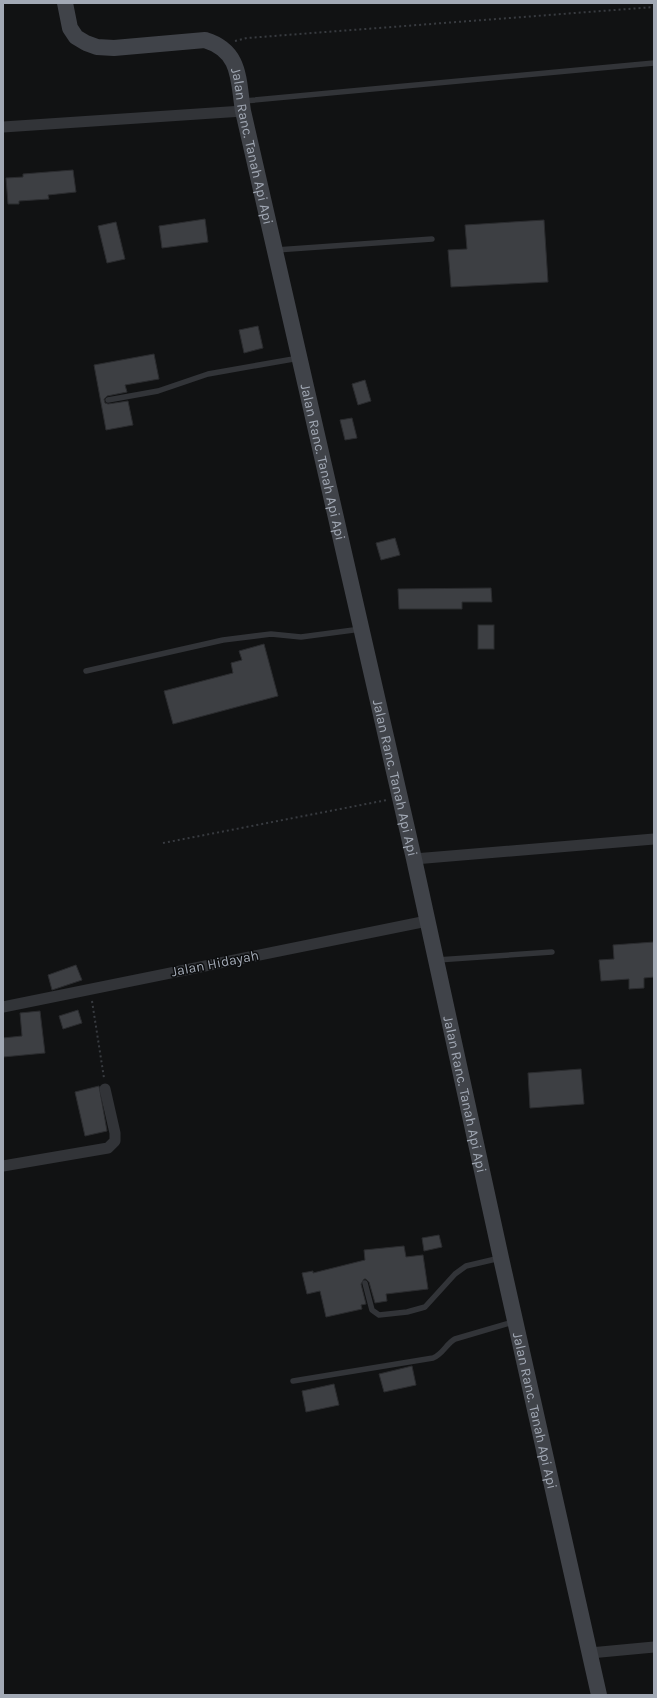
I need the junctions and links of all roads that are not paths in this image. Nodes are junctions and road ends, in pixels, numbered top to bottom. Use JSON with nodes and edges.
{"nodes":[{"id":1,"x":65,"y":3,"type":"edge"},
{"id":2,"x":654,"y":63,"type":"edge"},
{"id":3,"x":242,"y":106,"type":"junction"},
{"id":4,"x":3,"y":127,"type":"edge"},
{"id":5,"x":432,"y":239,"type":"dead end"},
{"id":6,"x":275,"y":250,"type":"junction"},
{"id":7,"x":300,"y":358,"type":"junction"},
{"id":8,"x":108,"y":400,"type":"dead end"},
{"id":9,"x":361,"y":629,"type":"junction"},
{"id":10,"x":86,"y":671,"type":"dead end"},
{"id":11,"x":654,"y":839,"type":"edge"},
{"id":12,"x":414,"y":859,"type":"junction"},
{"id":13,"x":427,"y":921,"type":"junction"},
{"id":14,"x":552,"y":952,"type":"dead end"},
{"id":15,"x":436,"y":960,"type":"junction"},
{"id":16,"x":3,"y":1007,"type":"edge"},
{"id":17,"x":105,"y":1089,"type":"road end"},
{"id":18,"x":3,"y":1166,"type":"edge"},
{"id":19,"x":501,"y":1258,"type":"junction"},
{"id":20,"x":365,"y":1283,"type":"dead end"},
{"id":21,"x":516,"y":1321,"type":"junction"},
{"id":22,"x":293,"y":1381,"type":"dead end"},
{"id":23,"x":654,"y":1648,"type":"edge"},
{"id":24,"x":590,"y":1653,"type":"junction"},
{"id":25,"x":599,"y":1695,"type":"edge"}],
"edges":[{"from":1,"to":3,"type":"street","name":"Jalan Ranc. Tanah Api Api"},
{"from":2,"to":3,"type":"lane"},
{"from":3,"to":4,"type":"street"},
{"from":3,"to":6,"type":"street","name":"Jalan Ranc. Tanah Api Api"},
{"from":5,"to":6,"type":"lane"},
{"from":6,"to":7,"type":"street","name":"Jalan Ranc. Tanah Api Api"},
{"from":7,"to":8,"type":"lane"},
{"from":7,"to":9,"type":"street","name":"Jalan Ranc. Tanah Api Api"},
{"from":9,"to":10,"type":"lane"},
{"from":9,"to":12,"type":"street","name":"Jalan Ranc. Tanah Api Api"},
{"from":11,"to":12,"type":"street"},
{"from":12,"to":13,"type":"street","name":"Jalan Ranc. Tanah Api Api"},
{"from":13,"to":15,"type":"street","name":"Jalan Ranc. Tanah Api Api"},
{"from":13,"to":16,"type":"street","name":"Jalan Hidayah"},
{"from":14,"to":15,"type":"lane"},
{"from":15,"to":19,"type":"street","name":"Jalan Ranc. Tanah Api Api"},
{"from":17,"to":18,"type":"street"},
{"from":19,"to":20,"type":"lane"},
{"from":19,"to":21,"type":"street","name":"Jalan Ranc. Tanah Api Api"},
{"from":21,"to":22,"type":"lane"},
{"from":21,"to":24,"type":"street","name":"Jalan Ranc. Tanah Api Api"},
{"from":23,"to":24,"type":"street"},
{"from":24,"to":25,"type":"street","name":"Jalan Ranc. Tanah Api Api"}]}
